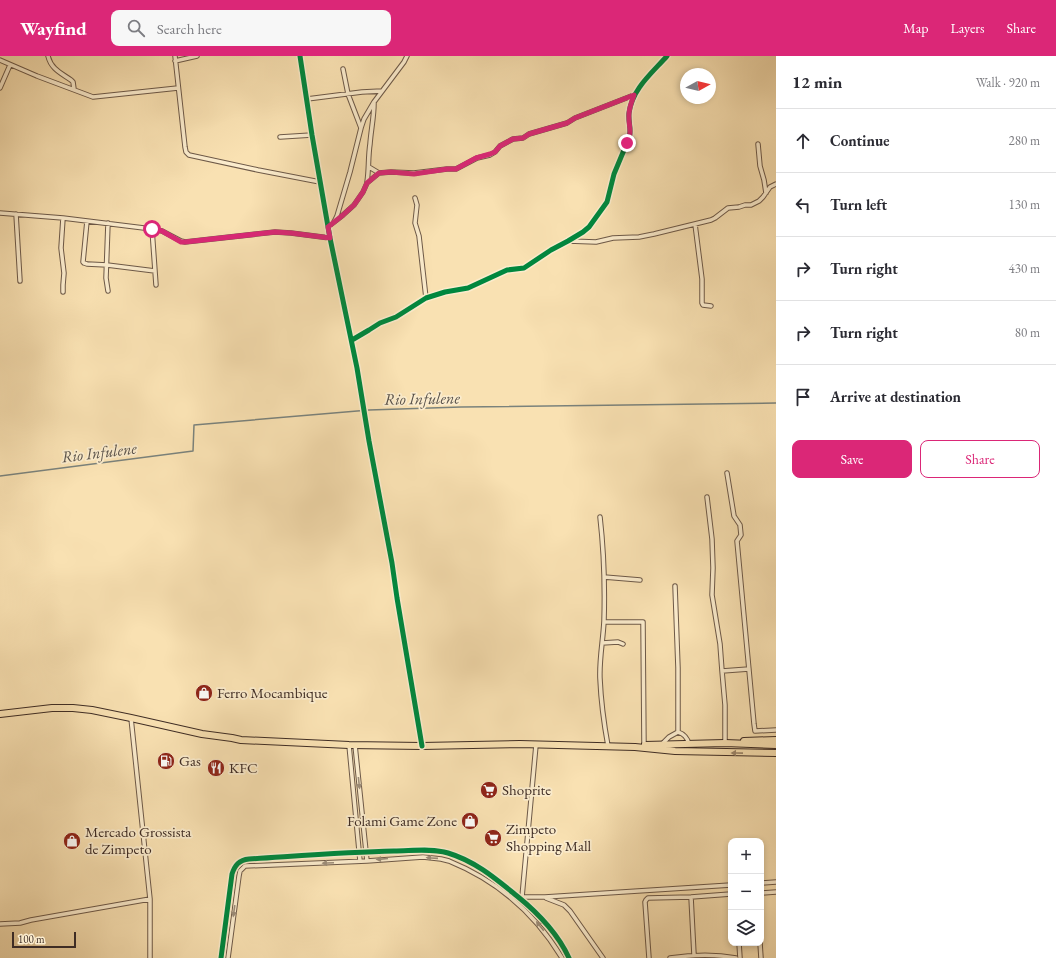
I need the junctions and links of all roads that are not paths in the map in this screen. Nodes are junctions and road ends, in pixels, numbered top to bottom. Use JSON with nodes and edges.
{"nodes":[{"id":1,"x":48,"y":56,"type":"edge"},
{"id":2,"x":175,"y":56,"type":"edge"},
{"id":3,"x":197,"y":56,"type":"edge"},
{"id":4,"x":300,"y":56,"type":"edge"},
{"id":5,"x":407,"y":56,"type":"edge"},
{"id":6,"x":667,"y":56,"type":"edge"},
{"id":7,"x":0,"y":60,"type":"edge"},
{"id":8,"x":175,"y":61,"type":"junction"},
{"id":9,"x":10,"y":65,"type":"junction"},
{"id":10,"x":343,"y":69,"type":"dead end"},
{"id":11,"x":0,"y":88,"type":"edge"},
{"id":12,"x":178,"y":88,"type":"junction"},
{"id":13,"x":74,"y":89,"type":"junction"},
{"id":14,"x":382,"y":91,"type":"junction"},
{"id":15,"x":348,"y":94,"type":"junction"},
{"id":16,"x":634,"y":95,"type":"junction"},
{"id":17,"x":307,"y":99,"type":"junction"},
{"id":18,"x":374,"y":102,"type":"junction"},
{"id":19,"x":361,"y":128,"type":"junction"},
{"id":20,"x":312,"y":135,"type":"junction"},
{"id":21,"x":280,"y":137,"type":"dead end"},
{"id":22,"x":758,"y":144,"type":"dead end"},
{"id":23,"x":369,"y":167,"type":"junction"},
{"id":24,"x":379,"y":173,"type":"junction"},
{"id":25,"x":320,"y":182,"type":"junction"},
{"id":26,"x":367,"y":183,"type":"junction"},
{"id":27,"x":776,"y":184,"type":"edge"},
{"id":28,"x":766,"y":192,"type":"junction"},
{"id":29,"x":415,"y":198,"type":"dead end"},
{"id":30,"x":0,"y":213,"type":"edge"},
{"id":31,"x":16,"y":214,"type":"junction"},
{"id":32,"x":63,"y":218,"type":"junction"},
{"id":33,"x":87,"y":221,"type":"junction"},
{"id":34,"x":334,"y":222,"type":"junction"},
{"id":35,"x":108,"y":223,"type":"junction"},
{"id":36,"x":695,"y":224,"type":"junction"},
{"id":37,"x":328,"y":227,"type":"junction"},
{"id":38,"x":152,"y":229,"type":"junction"},
{"id":39,"x":330,"y":238,"type":"junction"},
{"id":40,"x":568,"y":241,"type":"junction"},
{"id":41,"x":107,"y":265,"type":"junction"},
{"id":42,"x":155,"y":271,"type":"junction"},
{"id":43,"x":20,"y":281,"type":"dead end"},
{"id":44,"x":156,"y":285,"type":"dead end"},
{"id":45,"x":108,"y":291,"type":"dead end"},
{"id":46,"x":64,"y":292,"type":"dead end"},
{"id":47,"x":426,"y":298,"type":"junction"},
{"id":48,"x":711,"y":306,"type":"dead end"},
{"id":49,"x":352,"y":340,"type":"junction"},
{"id":50,"x":727,"y":473,"type":"dead end"},
{"id":51,"x":707,"y":497,"type":"dead end"},
{"id":52,"x":600,"y":517,"type":"dead end"},
{"id":53,"x":604,"y":577,"type":"junction"},
{"id":54,"x":640,"y":580,"type":"dead end"},
{"id":55,"x":675,"y":586,"type":"dead end"},
{"id":56,"x":604,"y":622,"type":"junction"},
{"id":57,"x":602,"y":643,"type":"junction"},
{"id":58,"x":623,"y":644,"type":"dead end"},
{"id":59,"x":749,"y":669,"type":"junction"},
{"id":60,"x":722,"y":671,"type":"junction"},
{"id":61,"x":0,"y":714,"type":"edge"},
{"id":62,"x":132,"y":718,"type":"junction"},
{"id":63,"x":776,"y":730,"type":"edge"},
{"id":64,"x":755,"y":731,"type":"junction"},
{"id":65,"x":678,"y":732,"type":"junction"},
{"id":66,"x":756,"y":740,"type":"junction"},
{"id":67,"x":776,"y":740,"type":"edge"},
{"id":68,"x":662,"y":744,"type":"junction"},
{"id":69,"x":688,"y":744,"type":"junction"},
{"id":70,"x":726,"y":744,"type":"junction"},
{"id":71,"x":352,"y":745,"type":"junction"},
{"id":72,"x":536,"y":745,"type":"junction"},
{"id":73,"x":644,"y":745,"type":"junction"},
{"id":74,"x":776,"y":745,"type":"edge"},
{"id":75,"x":422,"y":746,"type":"junction"},
{"id":76,"x":608,"y":746,"type":"junction"},
{"id":77,"x":635,"y":747,"type":"junction"},
{"id":78,"x":776,"y":753,"type":"edge"},
{"id":79,"x":359,"y":852,"type":"junction"},
{"id":80,"x":366,"y":852,"type":"junction"},
{"id":81,"x":360,"y":861,"type":"junction"},
{"id":82,"x":367,"y":861,"type":"junction"},
{"id":83,"x":776,"y":882,"type":"edge"},
{"id":84,"x":764,"y":883,"type":"edge"},
{"id":85,"x":728,"y":885,"type":"edge"},
{"id":86,"x":776,"y":892,"type":"edge"},
{"id":87,"x":764,"y":893,"type":"edge"},
{"id":88,"x":728,"y":894,"type":"edge"},
{"id":89,"x":545,"y":897,"type":"junction"},
{"id":90,"x":691,"y":897,"type":"junction"},
{"id":91,"x":522,"y":898,"type":"junction"},
{"id":92,"x":150,"y":899,"type":"junction"},
{"id":93,"x":0,"y":924,"type":"edge"},
{"id":94,"x":739,"y":946,"type":"edge"},
{"id":95,"x":760,"y":946,"type":"edge"},
{"id":96,"x":694,"y":955,"type":"junction"},
{"id":97,"x":683,"y":957,"type":"edge"},
{"id":98,"x":729,"y":957,"type":"edge"},
{"id":99,"x":150,"y":958,"type":"edge"},
{"id":100,"x":221,"y":958,"type":"edge"},
{"id":101,"x":228,"y":958,"type":"edge"},
{"id":102,"x":562,"y":958,"type":"edge"},
{"id":103,"x":569,"y":958,"type":"edge"},
{"id":104,"x":603,"y":958,"type":"edge"},
{"id":105,"x":649,"y":958,"type":"edge"},
{"id":106,"x":670,"y":958,"type":"edge"},
{"id":107,"x":736,"y":958,"type":"edge"},
{"id":108,"x":740,"y":958,"type":"edge"},
{"id":109,"x":761,"y":958,"type":"edge"}],
"edges":[{"from":1,"to":13,"type":"street"},
{"from":2,"to":8,"type":"street"},
{"from":3,"to":8,"type":"street"},
{"from":4,"to":17,"type":"street"},
{"from":5,"to":14,"type":"street"},
{"from":6,"to":16,"type":"street"},
{"from":7,"to":9,"type":"street"},
{"from":8,"to":12,"type":"street"},
{"from":9,"to":11,"type":"street"},
{"from":9,"to":13,"type":"street"},
{"from":10,"to":15,"type":"street"},
{"from":12,"to":13,"type":"street"},
{"from":12,"to":25,"type":"street"},
{"from":14,"to":15,"type":"street"},
{"from":14,"to":18,"type":"street"},
{"from":15,"to":17,"type":"street"},
{"from":15,"to":19,"type":"street"},
{"from":16,"to":24,"type":"street"},
{"from":16,"to":40,"type":"street"},
{"from":17,"to":20,"type":"street"},
{"from":18,"to":19,"type":"street"},
{"from":18,"to":23,"type":"street"},
{"from":19,"to":34,"type":"street"},
{"from":20,"to":21,"type":"street"},
{"from":20,"to":25,"type":"street"},
{"from":22,"to":28,"type":"street"},
{"from":23,"to":24,"type":"street"},
{"from":23,"to":26,"type":"street"},
{"from":24,"to":26,"type":"street"},
{"from":25,"to":37,"type":"street"},
{"from":26,"to":34,"type":"street"},
{"from":27,"to":28,"type":"street"},
{"from":28,"to":36,"type":"street"},
{"from":29,"to":47,"type":"street"},
{"from":30,"to":31,"type":"street"},
{"from":31,"to":32,"type":"street"},
{"from":31,"to":43,"type":"street"},
{"from":32,"to":33,"type":"street"},
{"from":32,"to":46,"type":"street"},
{"from":33,"to":35,"type":"street"},
{"from":33,"to":41,"type":"street"},
{"from":34,"to":37,"type":"street"},
{"from":35,"to":38,"type":"street"},
{"from":35,"to":41,"type":"street"},
{"from":36,"to":40,"type":"street"},
{"from":36,"to":48,"type":"street"},
{"from":37,"to":39,"type":"street"},
{"from":38,"to":39,"type":"street"},
{"from":38,"to":42,"type":"street"},
{"from":39,"to":49,"type":"street"},
{"from":40,"to":47,"type":"street"},
{"from":41,"to":42,"type":"street"},
{"from":41,"to":45,"type":"street"},
{"from":42,"to":44,"type":"street"},
{"from":47,"to":49,"type":"street"},
{"from":49,"to":75,"type":"street"},
{"from":50,"to":59,"type":"street"},
{"from":51,"to":60,"type":"street"},
{"from":52,"to":53,"type":"street"},
{"from":53,"to":54,"type":"street"},
{"from":53,"to":56,"type":"street"},
{"from":55,"to":65,"type":"street"},
{"from":56,"to":57,"type":"street"},
{"from":56,"to":73,"type":"street"},
{"from":57,"to":58,"type":"street"},
{"from":57,"to":76,"type":"street"},
{"from":59,"to":60,"type":"street"},
{"from":59,"to":64,"type":"street"},
{"from":60,"to":70,"type":"street"},
{"from":61,"to":62,"type":"highway"},
{"from":62,"to":71,"type":"highway"},
{"from":62,"to":92,"type":"street"},
{"from":63,"to":64,"type":"street"},
{"from":64,"to":66,"type":"street"},
{"from":65,"to":68,"type":"street"},
{"from":65,"to":69,"type":"street"},
{"from":66,"to":67,"type":"highway"},
{"from":66,"to":70,"type":"highway"},
{"from":68,"to":69,"type":"highway"},
{"from":68,"to":73,"type":"highway"},
{"from":69,"to":70,"type":"highway"},
{"from":70,"to":74,"type":"highway"},
{"from":71,"to":75,"type":"highway"},
{"from":71,"to":79,"type":"street"},
{"from":71,"to":80,"type":"street","one_way":true},
{"from":72,"to":75,"type":"highway"},
{"from":72,"to":76,"type":"highway"},
{"from":72,"to":91,"type":"street"},
{"from":73,"to":77,"type":"highway"},
{"from":76,"to":77,"type":"highway"},
{"from":78,"to":77,"type":"highway","one_way":true},
{"from":79,"to":80,"type":"street"},
{"from":79,"to":81,"type":"street"},
{"from":79,"to":100,"type":"street"},
{"from":80,"to":82,"type":"street"},
{"from":80,"to":91,"type":"street"},
{"from":81,"to":82,"type":"street"},
{"from":81,"to":101,"type":"street","one_way":true},
{"from":102,"to":82,"type":"street","one_way":true},
{"from":83,"to":84,"type":"street"},
{"from":85,"to":89,"type":"street"},
{"from":86,"to":87,"type":"street"},
{"from":88,"to":90,"type":"street"},
{"from":89,"to":91,"type":"street"},
{"from":89,"to":104,"type":"street"},
{"from":90,"to":96,"type":"street"},
{"from":90,"to":105,"type":"street"},
{"from":91,"to":103,"type":"street"},
{"from":92,"to":93,"type":"street"},
{"from":92,"to":99,"type":"street"},
{"from":94,"to":108,"type":"street"},
{"from":95,"to":109,"type":"street"},
{"from":96,"to":97,"type":"street"},
{"from":96,"to":98,"type":"street"},
{"from":97,"to":106,"type":"street"},
{"from":98,"to":107,"type":"street"}]}
